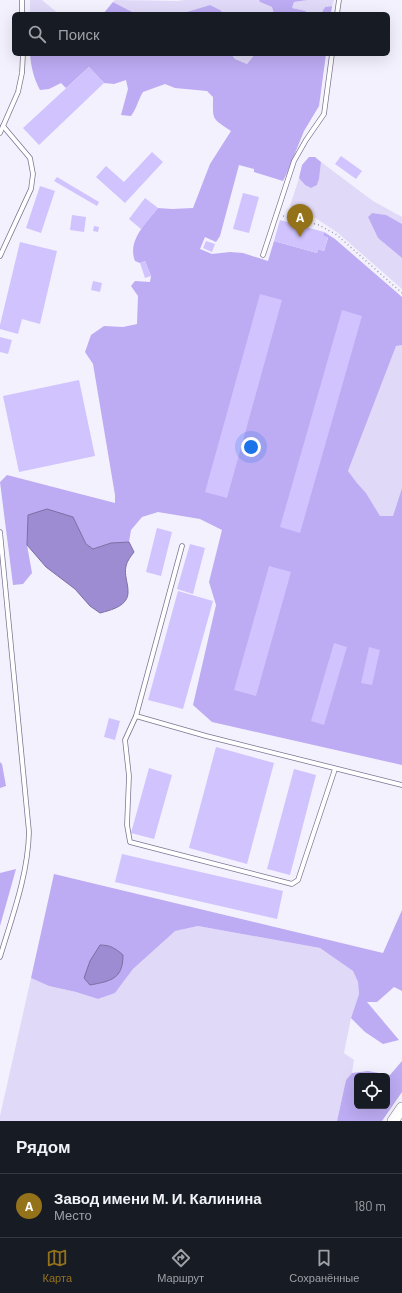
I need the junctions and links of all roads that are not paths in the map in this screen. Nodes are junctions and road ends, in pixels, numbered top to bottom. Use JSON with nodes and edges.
{"nodes":[{"id":1,"x":22,"y":0,"type":"edge"},
{"id":2,"x":339,"y":0,"type":"edge"},
{"id":3,"x":22,"y":12,"type":"edge"},
{"id":4,"x":337,"y":12,"type":"edge"},
{"id":5,"x":22,"y":56,"type":"edge"},
{"id":6,"x":332,"y":56,"type":"edge"},
{"id":7,"x":3,"y":126,"type":"junction"},
{"id":8,"x":0,"y":133,"type":"edge"},
{"id":9,"x":263,"y":255,"type":"dead end"},
{"id":10,"x":0,"y":256,"type":"edge"},
{"id":11,"x":0,"y":532,"type":"edge"},
{"id":12,"x":182,"y":546,"type":"dead end"},
{"id":13,"x":136,"y":716,"type":"junction"},
{"id":14,"x":335,"y":768,"type":"junction"},
{"id":15,"x":402,"y":785,"type":"edge"},
{"id":16,"x":0,"y":957,"type":"edge"},
{"id":17,"x":402,"y":1108,"type":"edge"},
{"id":18,"x":393,"y":1121,"type":"edge"}],
"edges":[{"from":1,"to":3,"type":"lane"},
{"from":2,"to":4,"type":"lane"},
{"from":5,"to":7,"type":"lane"},
{"from":6,"to":9,"type":"lane"},
{"from":7,"to":8,"type":"lane"},
{"from":7,"to":10,"type":"lane"},
{"from":11,"to":16,"type":"lane"},
{"from":12,"to":13,"type":"lane"},
{"from":13,"to":14,"type":"lane"},
{"from":13,"to":14,"type":"lane"},
{"from":14,"to":15,"type":"lane"},
{"from":17,"to":18,"type":"street"}]}
